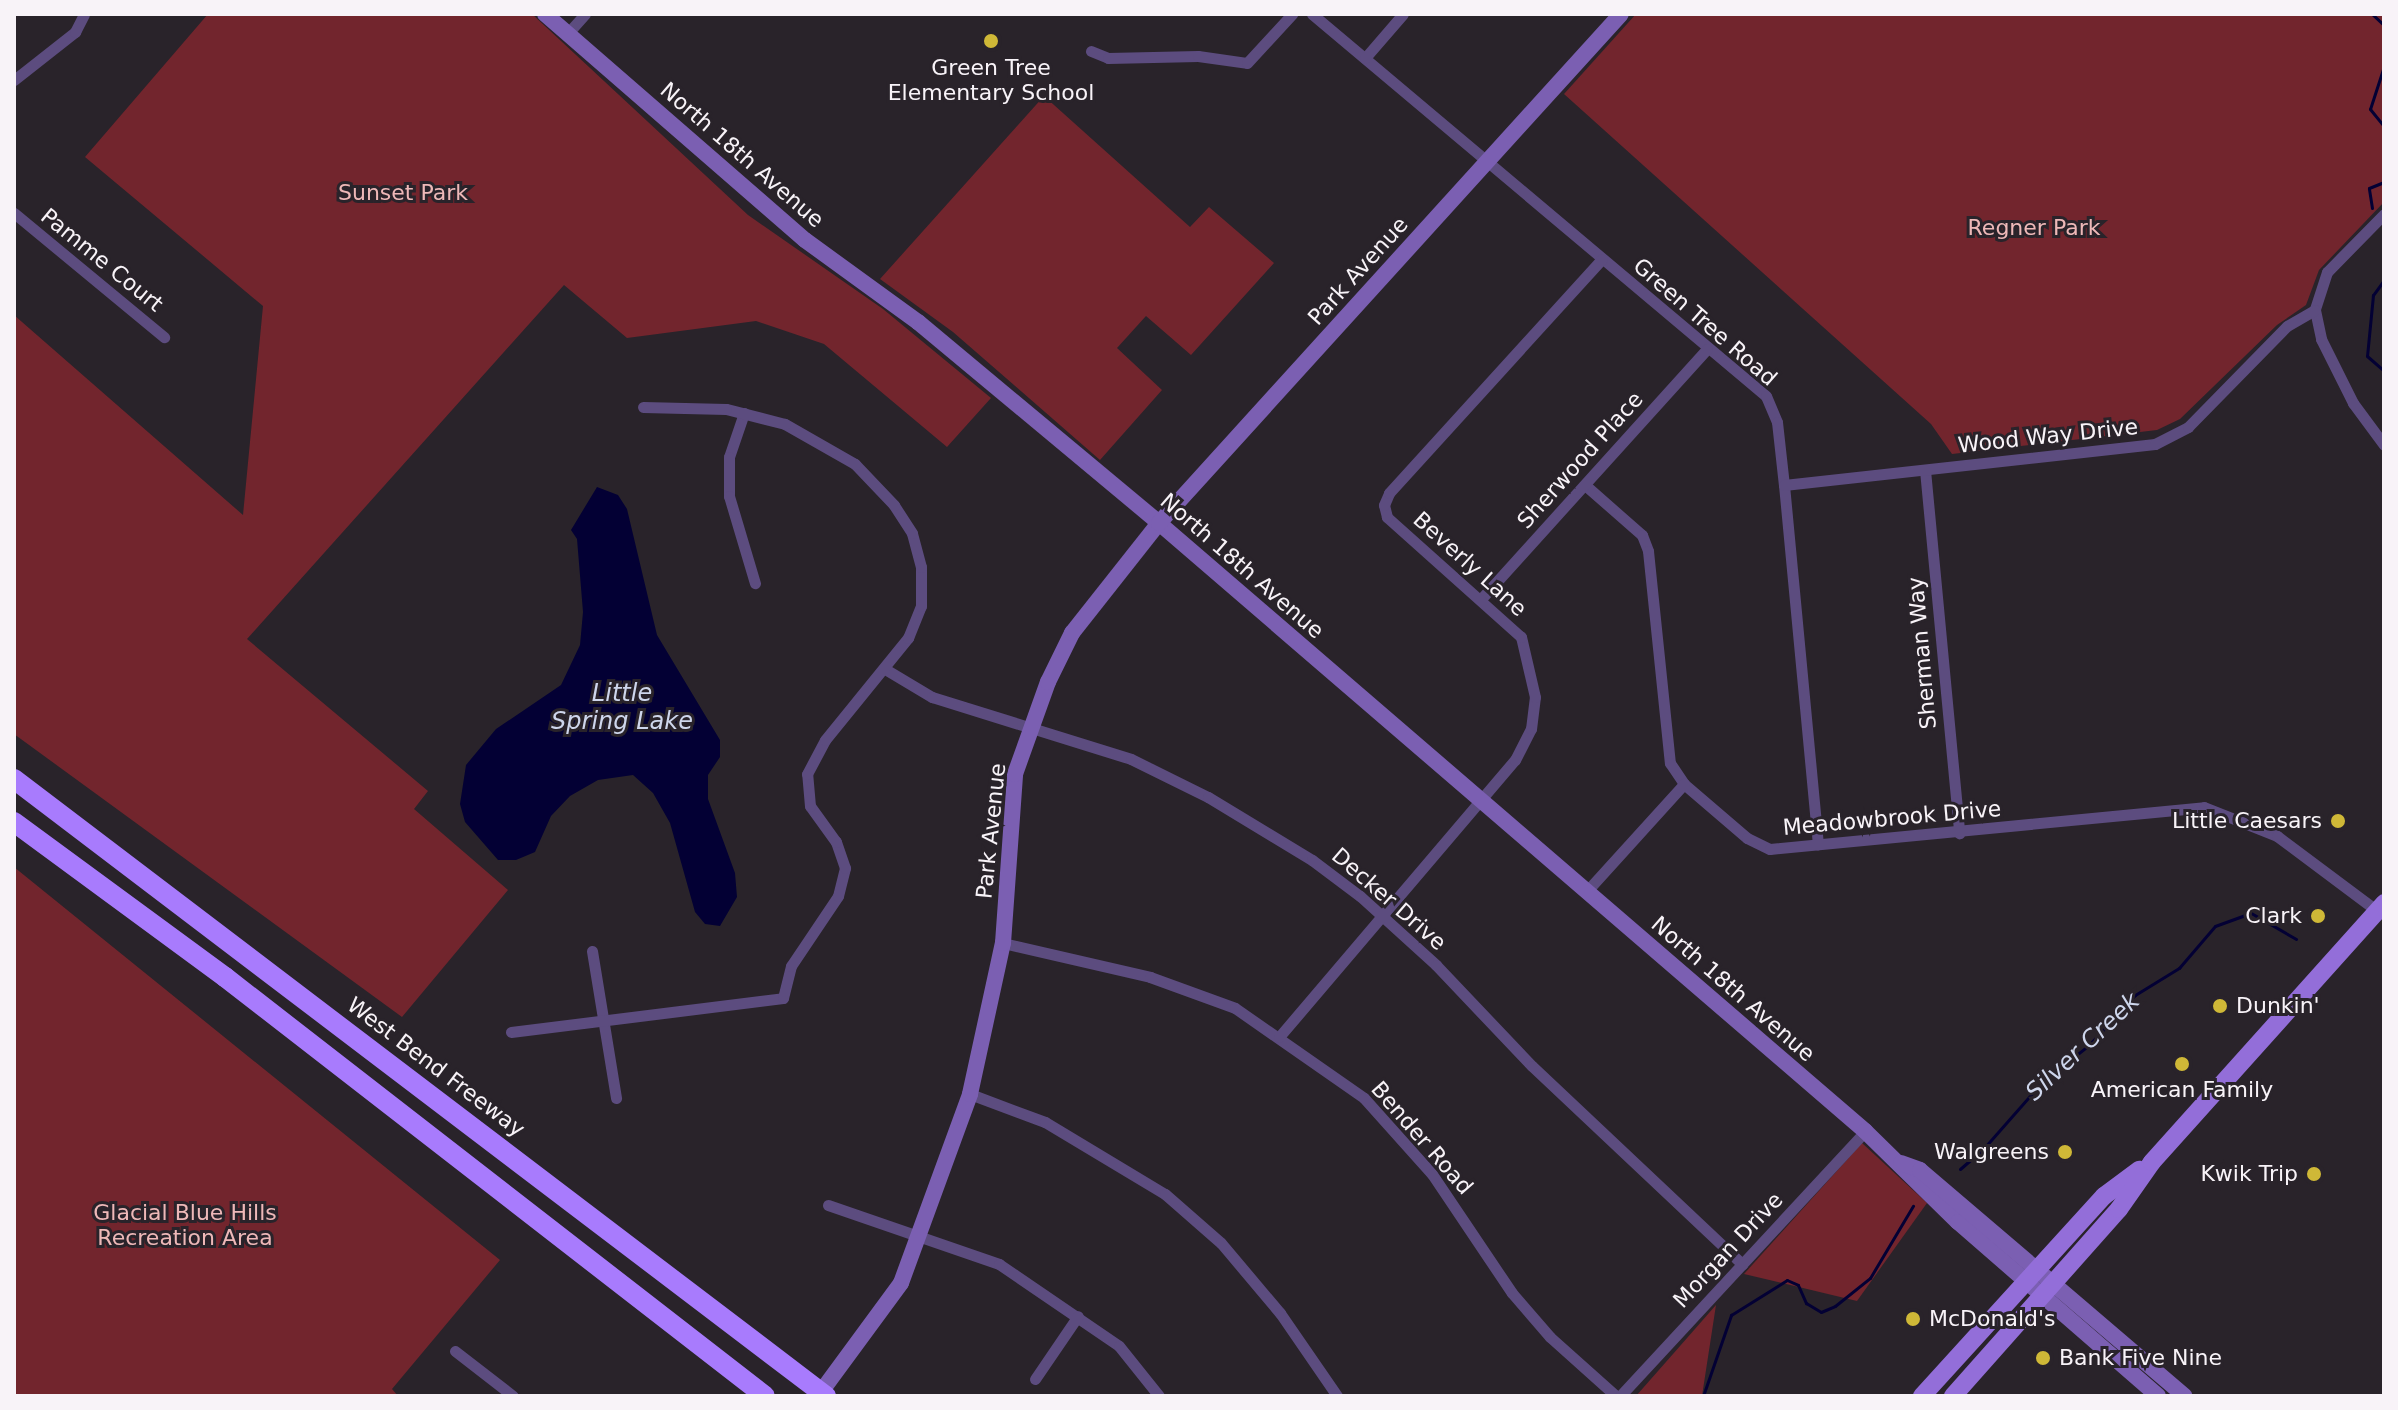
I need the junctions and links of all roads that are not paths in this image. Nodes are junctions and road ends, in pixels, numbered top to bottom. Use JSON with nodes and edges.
{"nodes":[{"id":1,"x":84,"y":14,"type":"edge"},
{"id":2,"x":545,"y":14,"type":"edge"},
{"id":3,"x":585,"y":14,"type":"edge"},
{"id":4,"x":1292,"y":14,"type":"edge"},
{"id":5,"x":1312,"y":14,"type":"edge"},
{"id":6,"x":1403,"y":14,"type":"edge"},
{"id":7,"x":1621,"y":14,"type":"edge"},
{"id":8,"x":568,"y":33,"type":"junction"},
{"id":9,"x":1091,"y":51,"type":"dead end"},
{"id":10,"x":1365,"y":58,"type":"junction"},
{"id":11,"x":14,"y":80,"type":"edge"},
{"id":12,"x":1487,"y":162,"type":"junction"},
{"id":13,"x":14,"y":213,"type":"edge"},
{"id":14,"x":2384,"y":214,"type":"edge"},
{"id":15,"x":1602,"y":259,"type":"junction"},
{"id":16,"x":2315,"y":310,"type":"junction"},
{"id":17,"x":164,"y":337,"type":"dead end"},
{"id":18,"x":1707,"y":349,"type":"junction"},
{"id":19,"x":643,"y":407,"type":"dead end"},
{"id":20,"x":744,"y":413,"type":"junction"},
{"id":21,"x":2384,"y":445,"type":"edge"},
{"id":22,"x":1925,"y":470,"type":"junction"},
{"id":23,"x":1585,"y":485,"type":"junction"},
{"id":24,"x":1784,"y":485,"type":"junction"},
{"id":25,"x":1159,"y":523,"type":"junction"},
{"id":26,"x":755,"y":583,"type":"dead end"},
{"id":27,"x":1481,"y":599,"type":"junction"},
{"id":28,"x":885,"y":669,"type":"junction"},
{"id":29,"x":1029,"y":731,"type":"junction"},
{"id":30,"x":14,"y":779,"type":"edge"},
{"id":31,"x":1684,"y":784,"type":"junction"},
{"id":32,"x":1480,"y":802,"type":"junction"},
{"id":33,"x":14,"y":822,"type":"edge"},
{"id":34,"x":1959,"y":833,"type":"junction"},
{"id":35,"x":1818,"y":844,"type":"junction"},
{"id":36,"x":1586,"y":892,"type":"junction"},
{"id":37,"x":2382,"y":910,"type":"edge"},
{"id":38,"x":1383,"y":917,"type":"junction"},
{"id":39,"x":1003,"y":943,"type":"junction"},
{"id":40,"x":592,"y":951,"type":"dead end"},
{"id":41,"x":604,"y":1019,"type":"junction"},
{"id":42,"x":511,"y":1032,"type":"dead end"},
{"id":43,"x":1279,"y":1037,"type":"junction"},
{"id":44,"x":970,"y":1094,"type":"junction"},
{"id":45,"x":616,"y":1098,"type":"dead end"},
{"id":46,"x":1865,"y":1131,"type":"junction"},
{"id":47,"x":2152,"y":1162,"type":"junction"},
{"id":48,"x":828,"y":1205,"type":"dead end"},
{"id":49,"x":922,"y":1235,"type":"junction"},
{"id":50,"x":1742,"y":1264,"type":"junction"},
{"id":51,"x":2031,"y":1275,"type":"junction"},
{"id":52,"x":2048,"y":1290,"type":"junction"},
{"id":53,"x":1078,"y":1316,"type":"junction"},
{"id":54,"x":455,"y":1351,"type":"dead end"},
{"id":55,"x":1035,"y":1379,"type":"dead end"},
{"id":56,"x":513,"y":1396,"type":"edge"},
{"id":57,"x":765,"y":1396,"type":"edge"},
{"id":58,"x":818,"y":1396,"type":"edge"},
{"id":59,"x":826,"y":1396,"type":"edge"},
{"id":60,"x":1159,"y":1396,"type":"edge"},
{"id":61,"x":1337,"y":1396,"type":"edge"},
{"id":62,"x":1618,"y":1396,"type":"edge"},
{"id":63,"x":1922,"y":1396,"type":"edge"},
{"id":64,"x":1953,"y":1396,"type":"edge"},
{"id":65,"x":2158,"y":1396,"type":"edge"},
{"id":66,"x":2185,"y":1396,"type":"edge"}],
"edges":[{"from":1,"to":11,"type":"street"},
{"from":2,"to":8,"type":"street","name":"North 18th Avenue"},
{"from":3,"to":8,"type":"street"},
{"from":4,"to":9,"type":"street"},
{"from":5,"to":10,"type":"street","name":"Green Tree Road"},
{"from":6,"to":10,"type":"street"},
{"from":7,"to":12,"type":"street","name":"Park Avenue"},
{"from":8,"to":25,"type":"street","name":"North 18th Avenue"},
{"from":10,"to":12,"type":"street","name":"Green Tree Road"},
{"from":12,"to":15,"type":"street","name":"Green Tree Road"},
{"from":12,"to":25,"type":"street","name":"Park Avenue"},
{"from":13,"to":17,"type":"street","name":"Pamme Court"},
{"from":14,"to":16,"type":"street"},
{"from":15,"to":18,"type":"street","name":"Green Tree Road"},
{"from":15,"to":27,"type":"street","name":"Beverly Lane"},
{"from":16,"to":21,"type":"street"},
{"from":16,"to":22,"type":"street","name":"Wood Way Drive"},
{"from":18,"to":23,"type":"street","name":"Sherwood Place"},
{"from":18,"to":24,"type":"street","name":"Green Tree Road"},
{"from":19,"to":20,"type":"street"},
{"from":20,"to":26,"type":"street"},
{"from":20,"to":28,"type":"street"},
{"from":22,"to":24,"type":"street","name":"Wood Way Drive"},
{"from":22,"to":34,"type":"street","name":"Sherman Way"},
{"from":23,"to":27,"type":"street","name":"Sherwood Place"},
{"from":23,"to":31,"type":"street","name":"Meadowbrook Drive"},
{"from":24,"to":35,"type":"street","name":"Green Tree Road"},
{"from":25,"to":29,"type":"street","name":"Park Avenue"},
{"from":25,"to":32,"type":"street","name":"North 18th Avenue"},
{"from":27,"to":32,"type":"street","name":"Beverly Lane"},
{"from":28,"to":29,"type":"street","name":"Decker Drive"},
{"from":28,"to":41,"type":"street"},
{"from":29,"to":38,"type":"street","name":"Decker Drive"},
{"from":29,"to":39,"type":"street","name":"Park Avenue"},
{"from":30,"to":59,"type":"highway","name":"West Bend Freeway"},
{"from":31,"to":35,"type":"street","name":"Meadowbrook Drive"},
{"from":31,"to":36,"type":"street"},
{"from":32,"to":36,"type":"street","name":"North 18th Avenue"},
{"from":32,"to":38,"type":"street","name":"Beverly Lane"},
{"from":33,"to":57,"type":"highway"},
{"from":34,"to":35,"type":"street","name":"Meadowbrook Drive"},
{"from":34,"to":37,"type":"street","name":"Meadowbrook Drive"},
{"from":36,"to":46,"type":"street","name":"North 18th Avenue"},
{"from":37,"to":47,"type":"main road"},
{"from":38,"to":43,"type":"street","name":"Beverly Lane"},
{"from":38,"to":50,"type":"street","name":"Decker Drive"},
{"from":39,"to":43,"type":"street","name":"Bender Road"},
{"from":39,"to":44,"type":"street","name":"Park Avenue"},
{"from":40,"to":41,"type":"street"},
{"from":41,"to":42,"type":"street"},
{"from":41,"to":45,"type":"street"},
{"from":43,"to":62,"type":"street","name":"Bender Road"},
{"from":44,"to":49,"type":"street","name":"Park Avenue"},
{"from":44,"to":61,"type":"street"},
{"from":46,"to":50,"type":"street","name":"Morgan Drive"},
{"from":46,"to":51,"type":"street","name":"North 18th Avenue"},
{"from":47,"to":51,"type":"main road"},
{"from":47,"to":52,"type":"main road"},
{"from":48,"to":49,"type":"street"},
{"from":49,"to":53,"type":"street"},
{"from":49,"to":58,"type":"street","name":"Park Avenue"},
{"from":50,"to":62,"type":"street","name":"Morgan Drive"},
{"from":51,"to":52,"type":"street","name":"North 18th Avenue"},
{"from":51,"to":63,"type":"main road"},
{"from":52,"to":64,"type":"main road"},
{"from":52,"to":65,"type":"street","name":"North 18th Avenue"},
{"from":52,"to":66,"type":"street","name":"North 18th Avenue"},
{"from":53,"to":55,"type":"street"},
{"from":53,"to":60,"type":"street"},
{"from":54,"to":56,"type":"street"}]}
